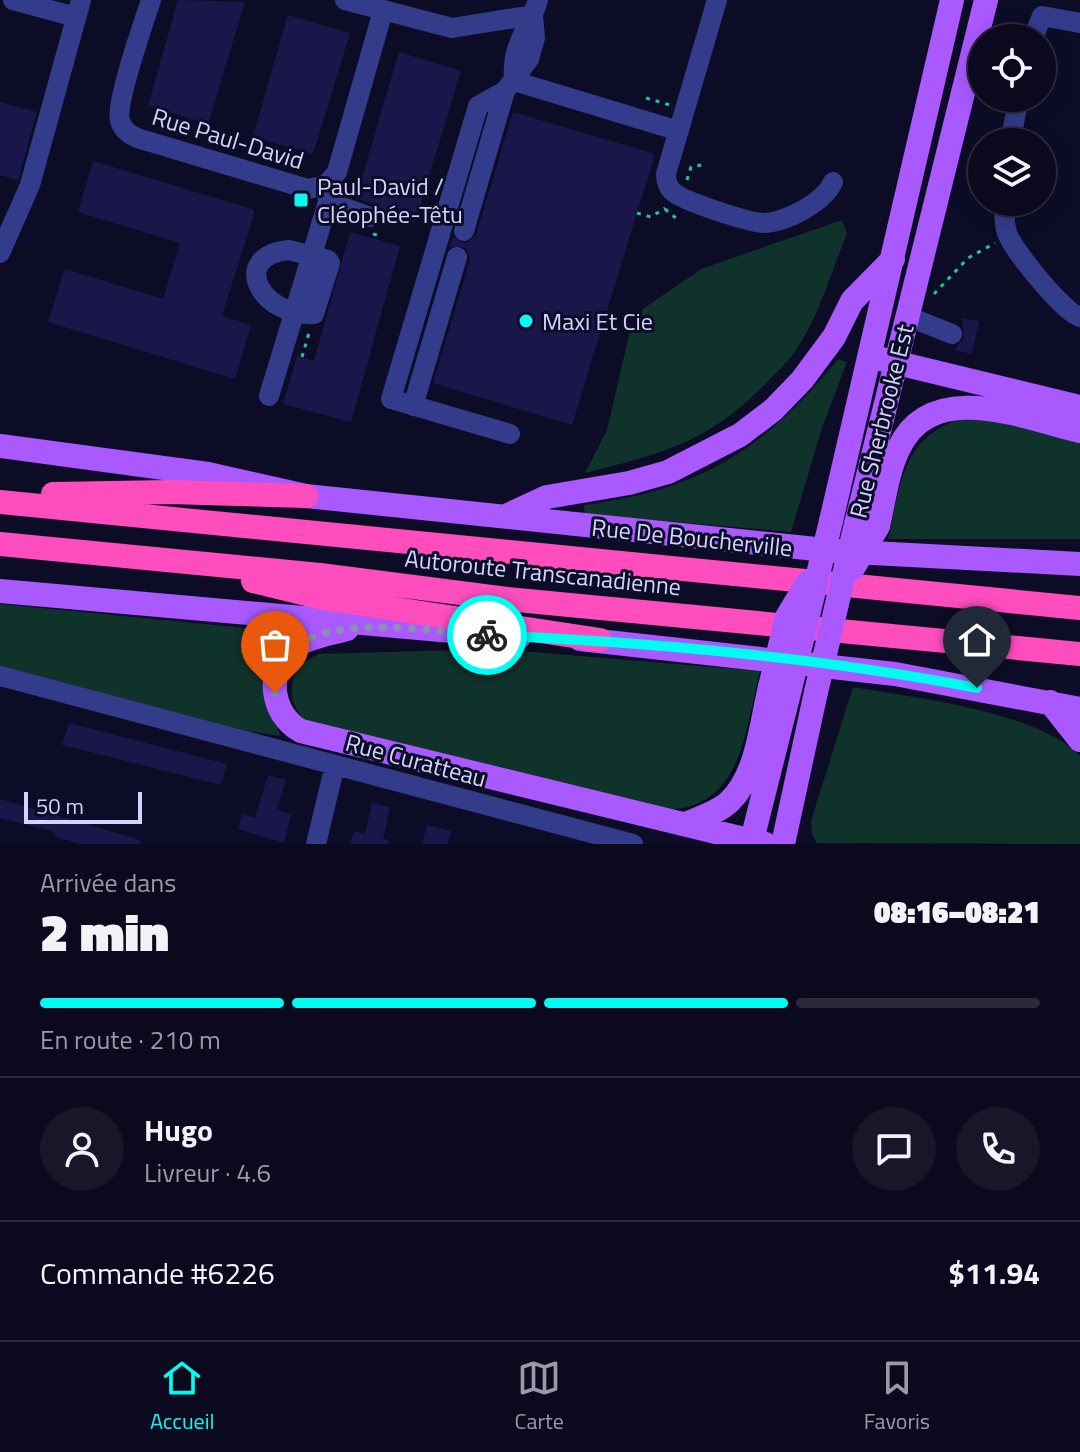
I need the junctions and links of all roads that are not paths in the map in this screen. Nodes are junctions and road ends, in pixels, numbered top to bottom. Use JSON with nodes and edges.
{"nodes":[{"id":1,"x":13,"y":0,"type":"edge"},
{"id":2,"x":151,"y":0,"type":"edge"},
{"id":3,"x":717,"y":0,"type":"edge"},
{"id":4,"x":952,"y":0,"type":"edge"},
{"id":5,"x":986,"y":0,"type":"edge"},
{"id":6,"x":353,"y":1,"type":"edge"},
{"id":7,"x":79,"y":8,"type":"edge"},
{"id":8,"x":536,"y":8,"type":"edge"},
{"id":9,"x":383,"y":11,"type":"junction"},
{"id":10,"x":1080,"y":23,"type":"edge"},
{"id":11,"x":1039,"y":24,"type":"edge"},
{"id":12,"x":509,"y":86,"type":"junction"},
{"id":13,"x":679,"y":131,"type":"junction"},
{"id":14,"x":833,"y":182,"type":"dead end"},
{"id":15,"x":327,"y":194,"type":"junction"},
{"id":16,"x":1005,"y":216,"type":"edge"},
{"id":17,"x":370,"y":217,"type":"dead end"},
{"id":18,"x":464,"y":231,"type":"dead end"},
{"id":19,"x":0,"y":253,"type":"edge"},
{"id":20,"x":312,"y":255,"type":"junction"},
{"id":21,"x":457,"y":257,"type":"dead end"},
{"id":22,"x":893,"y":259,"type":"junction"},
{"id":23,"x":295,"y":311,"type":"junction"},
{"id":24,"x":907,"y":316,"type":"junction"},
{"id":25,"x":1080,"y":317,"type":"edge"},
{"id":26,"x":952,"y":334,"type":"dead end"},
{"id":27,"x":871,"y":356,"type":"junction"},
{"id":28,"x":896,"y":363,"type":"junction"},
{"id":29,"x":269,"y":396,"type":"dead end"},
{"id":30,"x":413,"y":406,"type":"junction"},
{"id":31,"x":1080,"y":407,"type":"edge"},
{"id":32,"x":1080,"y":431,"type":"edge"},
{"id":33,"x":510,"y":434,"type":"dead end"},
{"id":34,"x":0,"y":446,"type":"edge"},
{"id":35,"x":0,"y":496,"type":"edge"},
{"id":36,"x":306,"y":496,"type":"junction"},
{"id":37,"x":0,"y":502,"type":"edge"},
{"id":38,"x":504,"y":517,"type":"junction"},
{"id":39,"x":867,"y":525,"type":"junction"},
{"id":40,"x":0,"y":544,"type":"edge"},
{"id":41,"x":153,"y":558,"type":"junction"},
{"id":42,"x":1080,"y":564,"type":"edge"},
{"id":43,"x":0,"y":591,"type":"edge"},
{"id":44,"x":1080,"y":608,"type":"edge"},
{"id":45,"x":359,"y":625,"type":"junction"},
{"id":46,"x":600,"y":640,"type":"junction"},
{"id":47,"x":1080,"y":654,"type":"edge"},
{"id":48,"x":0,"y":676,"type":"edge"},
{"id":49,"x":780,"y":688,"type":"junction"},
{"id":50,"x":1050,"y":702,"type":"junction"},
{"id":51,"x":1080,"y":709,"type":"edge"},
{"id":52,"x":1080,"y":740,"type":"edge"},
{"id":53,"x":335,"y":765,"type":"junction"},
{"id":54,"x":685,"y":824,"type":"junction"},
{"id":55,"x":756,"y":843,"type":"edge"},
{"id":56,"x":316,"y":844,"type":"edge"},
{"id":57,"x":633,"y":844,"type":"edge"},
{"id":58,"x":783,"y":844,"type":"edge"}],
"edges":[{"from":1,"to":7,"type":"street"},
{"from":2,"to":15,"type":"street","name":"Rue Paul-David"},
{"from":3,"to":13,"type":"street"},
{"from":4,"to":22,"type":"main road","name":"Rue Sherbrooke Est"},
{"from":5,"to":24,"type":"main road","name":"Rue Sherbrooke Est"},
{"from":6,"to":9,"type":"street"},
{"from":7,"to":19,"type":"street"},
{"from":8,"to":9,"type":"street"},
{"from":8,"to":12,"type":"street"},
{"from":9,"to":15,"type":"street"},
{"from":10,"to":11,"type":"street"},
{"from":12,"to":13,"type":"street"},
{"from":12,"to":18,"type":"street"},
{"from":12,"to":30,"type":"street"},
{"from":13,"to":14,"type":"street"},
{"from":15,"to":17,"type":"street","name":"Rue Paul-David"},
{"from":15,"to":20,"type":"street"},
{"from":16,"to":25,"type":"street"},
{"from":20,"to":23,"type":"street"},
{"from":20,"to":23,"type":"street"},
{"from":21,"to":30,"type":"street"},
{"from":22,"to":27,"type":"main road","name":"Rue Sherbrooke Est"},
{"from":22,"to":38,"type":"main road"},
{"from":23,"to":29,"type":"street"},
{"from":24,"to":26,"type":"street"},
{"from":24,"to":28,"type":"main road","name":"Rue Sherbrooke Est"},
{"from":27,"to":28,"type":"main road"},
{"from":27,"to":49,"type":"main road","name":"Rue Sherbrooke Est","bridge":true},
{"from":28,"to":31,"type":"main road"},
{"from":28,"to":39,"type":"main road","name":"Rue Sherbrooke Est"},
{"from":30,"to":33,"type":"street"},
{"from":32,"to":39,"type":"main road"},
{"from":34,"to":36,"type":"main road","name":"Rue De Boucherville"},
{"from":35,"to":36,"type":"highway"},
{"from":36,"to":38,"type":"main road","name":"Rue De Boucherville"},
{"from":37,"to":44,"type":"highway","name":"Autoroute Transcanadienne"},
{"from":38,"to":42,"type":"main road","name":"Rue De Boucherville"},
{"from":39,"to":58,"type":"main road","bridge":true},
{"from":40,"to":41,"type":"highway","name":"Autoroute Transcanadienne"},
{"from":41,"to":46,"type":"highway"},
{"from":41,"to":47,"type":"highway","name":"Autoroute Transcanadienne"},
{"from":43,"to":45,"type":"main road"},
{"from":45,"to":46,"type":"main road"},
{"from":45,"to":54,"type":"main road"},
{"from":46,"to":50,"type":"main road"},
{"from":48,"to":53,"type":"street","name":"Rue Curatteau"},
{"from":49,"to":54,"type":"main road"},
{"from":49,"to":55,"type":"main road"},
{"from":50,"to":51,"type":"main road"},
{"from":50,"to":52,"type":"main road"},
{"from":53,"to":56,"type":"street"},
{"from":53,"to":57,"type":"street","name":"Rue Curatteau"},
{"from":54,"to":55,"type":"main road"}]}
